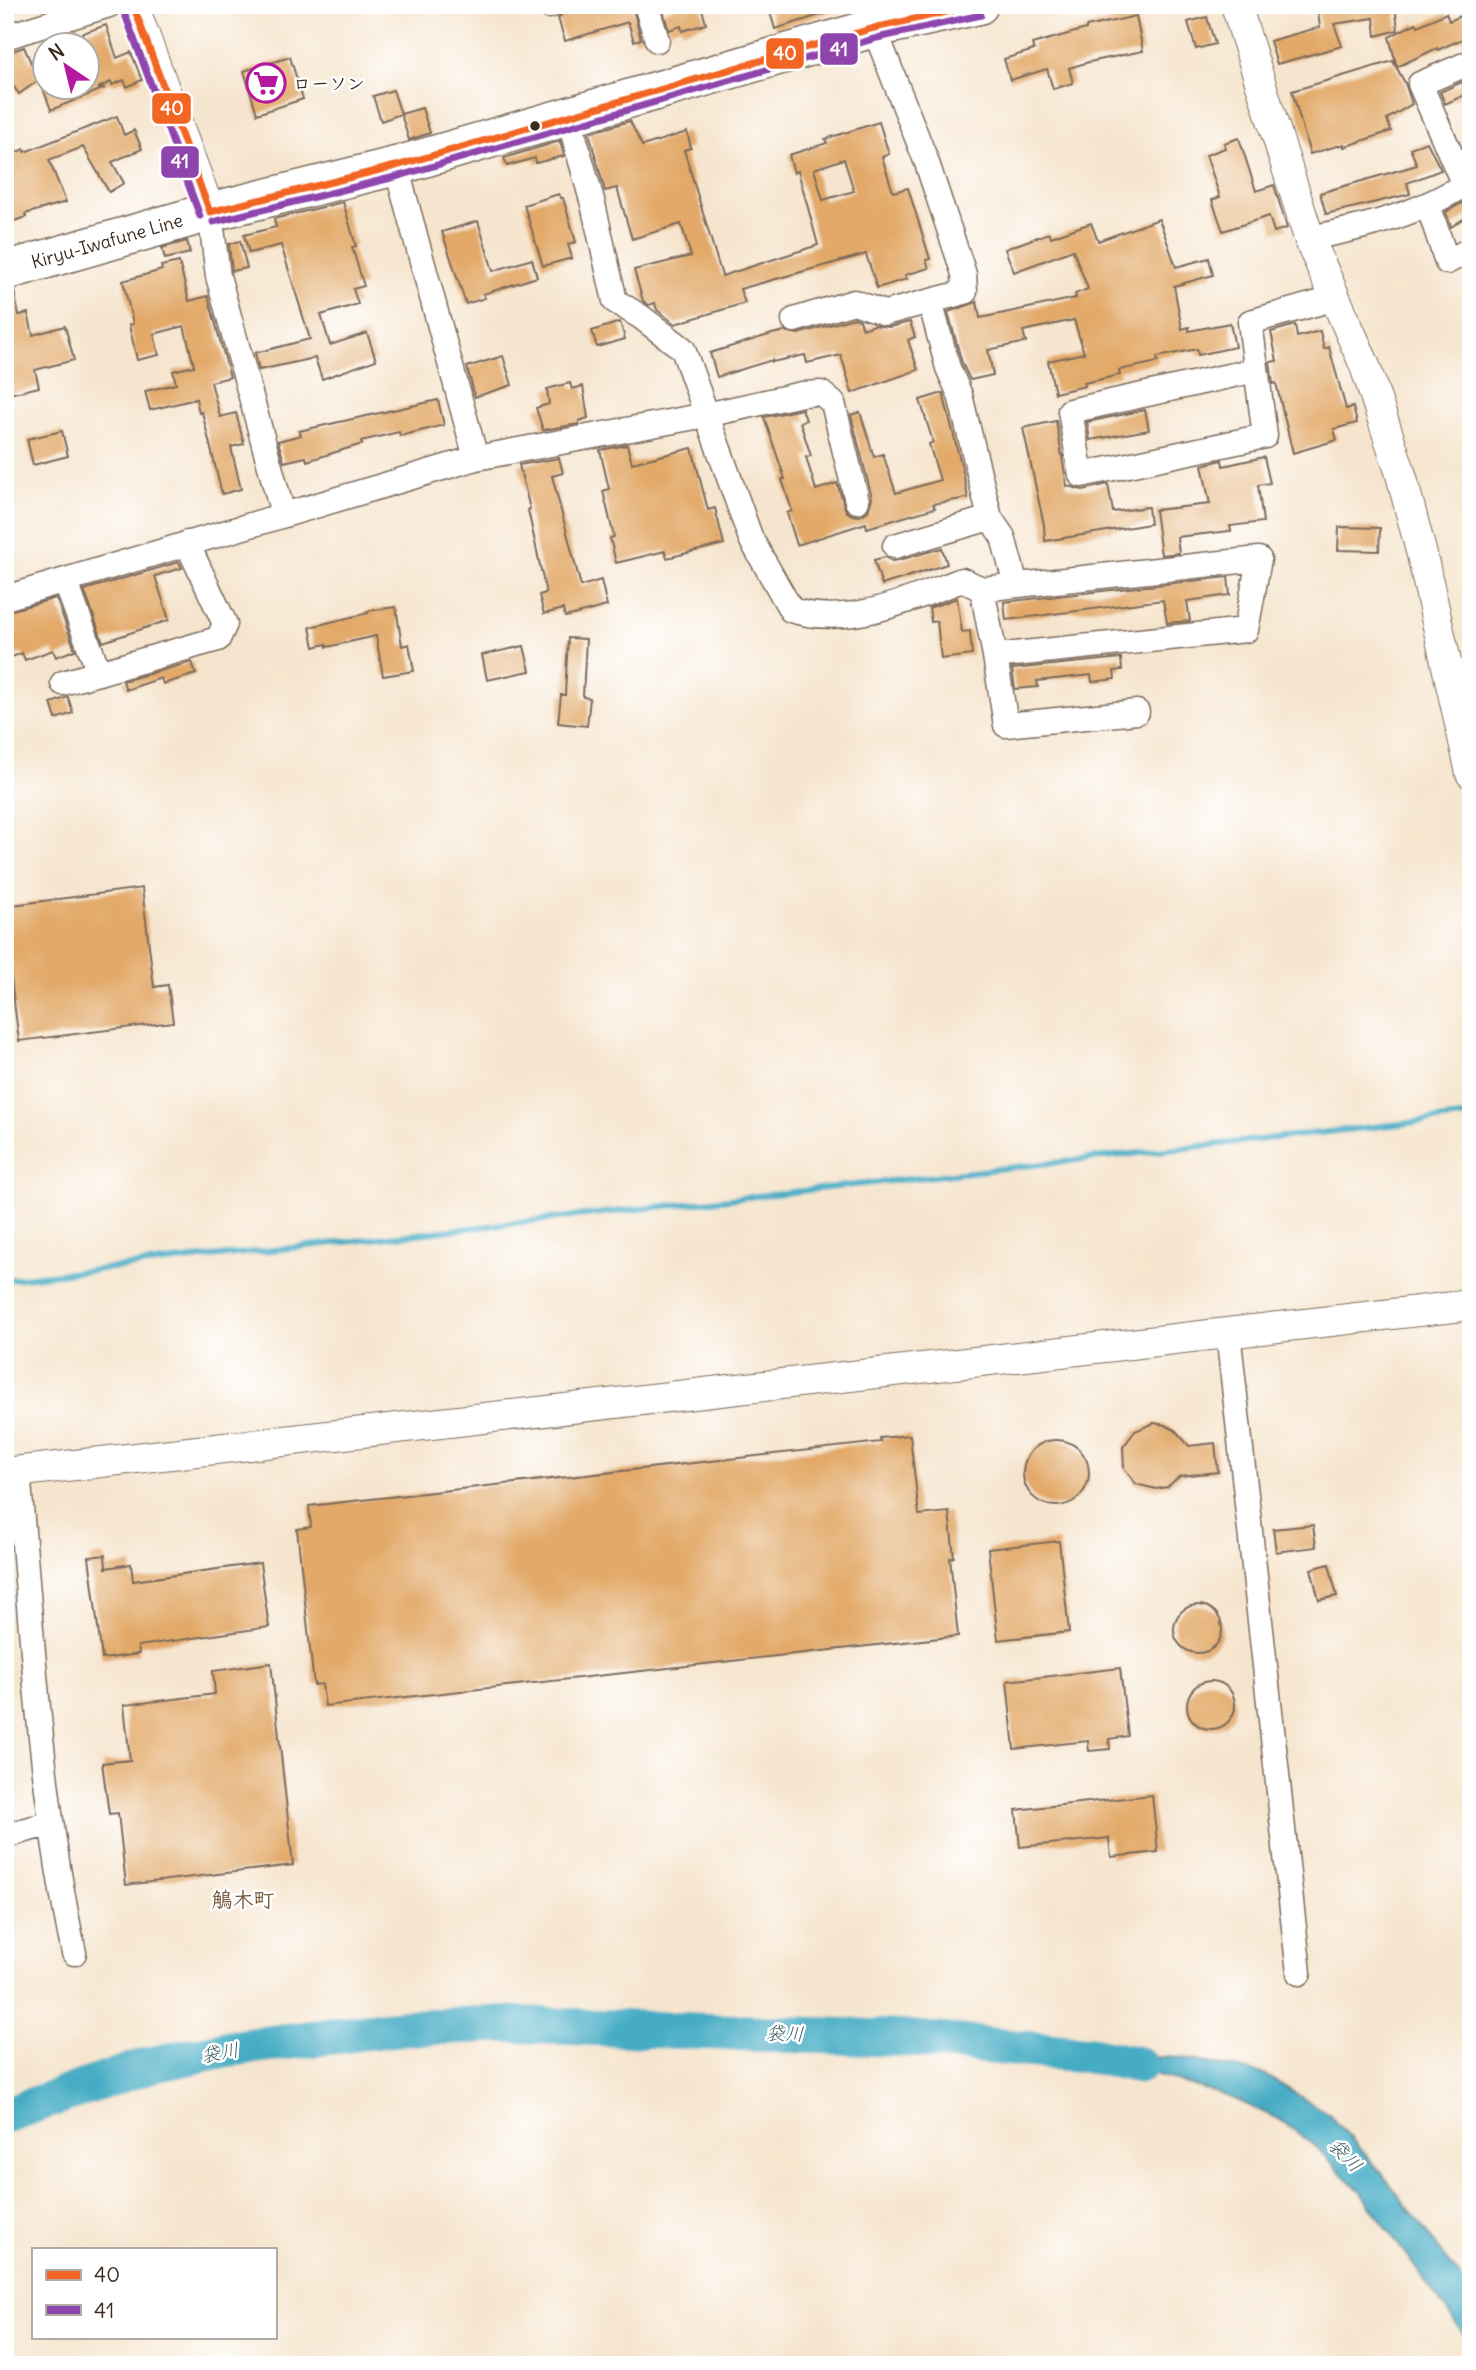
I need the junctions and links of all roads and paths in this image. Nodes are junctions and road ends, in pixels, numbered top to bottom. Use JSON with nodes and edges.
{"nodes":[{"id":1,"x":109,"y":5,"type":"edge"},
{"id":2,"x":133,"y":5,"type":"edge"},
{"id":3,"x":646,"y":5,"type":"edge"},
{"id":4,"x":979,"y":5,"type":"edge"},
{"id":5,"x":1236,"y":5,"type":"edge"},
{"id":6,"x":874,"y":28,"type":"junction"},
{"id":7,"x":5,"y":37,"type":"edge"},
{"id":8,"x":657,"y":40,"type":"dead end"},
{"id":9,"x":1471,"y":62,"type":"edge"},
{"id":10,"x":568,"y":115,"type":"junction"},
{"id":11,"x":396,"y":166,"type":"junction"},
{"id":12,"x":1467,"y":183,"type":"edge"},
{"id":13,"x":1427,"y":205,"type":"junction"},
{"id":14,"x":210,"y":212,"type":"junction"},
{"id":15,"x":1309,"y":238,"type":"junction"},
{"id":16,"x":1471,"y":249,"type":"edge"},
{"id":17,"x":5,"y":271,"type":"edge"},
{"id":18,"x":1336,"y":298,"type":"junction"},
{"id":19,"x":930,"y":301,"type":"junction"},
{"id":20,"x":794,"y":320,"type":"dead end"},
{"id":21,"x":1256,"y":370,"type":"junction"},
{"id":22,"x":706,"y":415,"type":"junction"},
{"id":23,"x":476,"y":458,"type":"junction"},
{"id":24,"x":857,"y":501,"type":"dead end"},
{"id":25,"x":283,"y":514,"type":"junction"},
{"id":26,"x":990,"y":518,"type":"junction"},
{"id":27,"x":187,"y":543,"type":"junction"},
{"id":28,"x":895,"y":546,"type":"dead end"},
{"id":29,"x":65,"y":580,"type":"junction"},
{"id":30,"x":1016,"y":585,"type":"junction"},
{"id":31,"x":982,"y":589,"type":"junction"},
{"id":32,"x":5,"y":598,"type":"edge"},
{"id":33,"x":995,"y":656,"type":"junction"},
{"id":34,"x":99,"y":673,"type":"junction"},
{"id":35,"x":63,"y":683,"type":"dead end"},
{"id":36,"x":1138,"y":712,"type":"dead end"},
{"id":37,"x":1471,"y":774,"type":"edge"},
{"id":38,"x":1471,"y":1305,"type":"edge"},
{"id":39,"x":1228,"y":1332,"type":"junction"},
{"id":40,"x":12,"y":1472,"type":"edge"},
{"id":41,"x":51,"y":1823,"type":"junction"},
{"id":42,"x":5,"y":1836,"type":"edge"},
{"id":43,"x":74,"y":1953,"type":"dead end"},
{"id":44,"x":1299,"y":1973,"type":"dead end"}],
"edges":[{"from":1,"to":7,"type":"street"},
{"from":2,"to":14,"type":"street"},
{"from":3,"to":8,"type":"street"},
{"from":4,"to":6,"type":"main road","name":"Kiryu-Iwafune Line"},
{"from":5,"to":15,"type":"street"},
{"from":6,"to":10,"type":"main road","name":"Kiryu-Iwafune Line"},
{"from":6,"to":19,"type":"street"},
{"from":9,"to":12,"type":"street"},
{"from":10,"to":11,"type":"main road","name":"Kiryu-Iwafune Line"},
{"from":10,"to":22,"type":"street"},
{"from":11,"to":14,"type":"main road","name":"Kiryu-Iwafune Line"},
{"from":11,"to":23,"type":"street"},
{"from":12,"to":13,"type":"street"},
{"from":13,"to":15,"type":"street"},
{"from":13,"to":16,"type":"street"},
{"from":14,"to":17,"type":"main road","name":"Kiryu-Iwafune Line"},
{"from":14,"to":25,"type":"street"},
{"from":15,"to":18,"type":"street"},
{"from":18,"to":21,"type":"street"},
{"from":18,"to":37,"type":"street"},
{"from":19,"to":20,"type":"street"},
{"from":19,"to":26,"type":"street"},
{"from":21,"to":21,"type":"street"},
{"from":22,"to":23,"type":"street"},
{"from":22,"to":24,"type":"street"},
{"from":22,"to":31,"type":"street"},
{"from":23,"to":25,"type":"street"},
{"from":25,"to":27,"type":"street"},
{"from":26,"to":28,"type":"street"},
{"from":26,"to":30,"type":"street"},
{"from":27,"to":29,"type":"street"},
{"from":27,"to":34,"type":"street"},
{"from":29,"to":32,"type":"street"},
{"from":29,"to":34,"type":"street"},
{"from":30,"to":31,"type":"street"},
{"from":30,"to":33,"type":"street"},
{"from":31,"to":33,"type":"street"},
{"from":33,"to":36,"type":"street"},
{"from":34,"to":35,"type":"street"},
{"from":38,"to":39,"type":"street"},
{"from":39,"to":40,"type":"street"},
{"from":39,"to":44,"type":"street"},
{"from":40,"to":41,"type":"street"},
{"from":41,"to":42,"type":"street"},
{"from":41,"to":43,"type":"street"}]}
